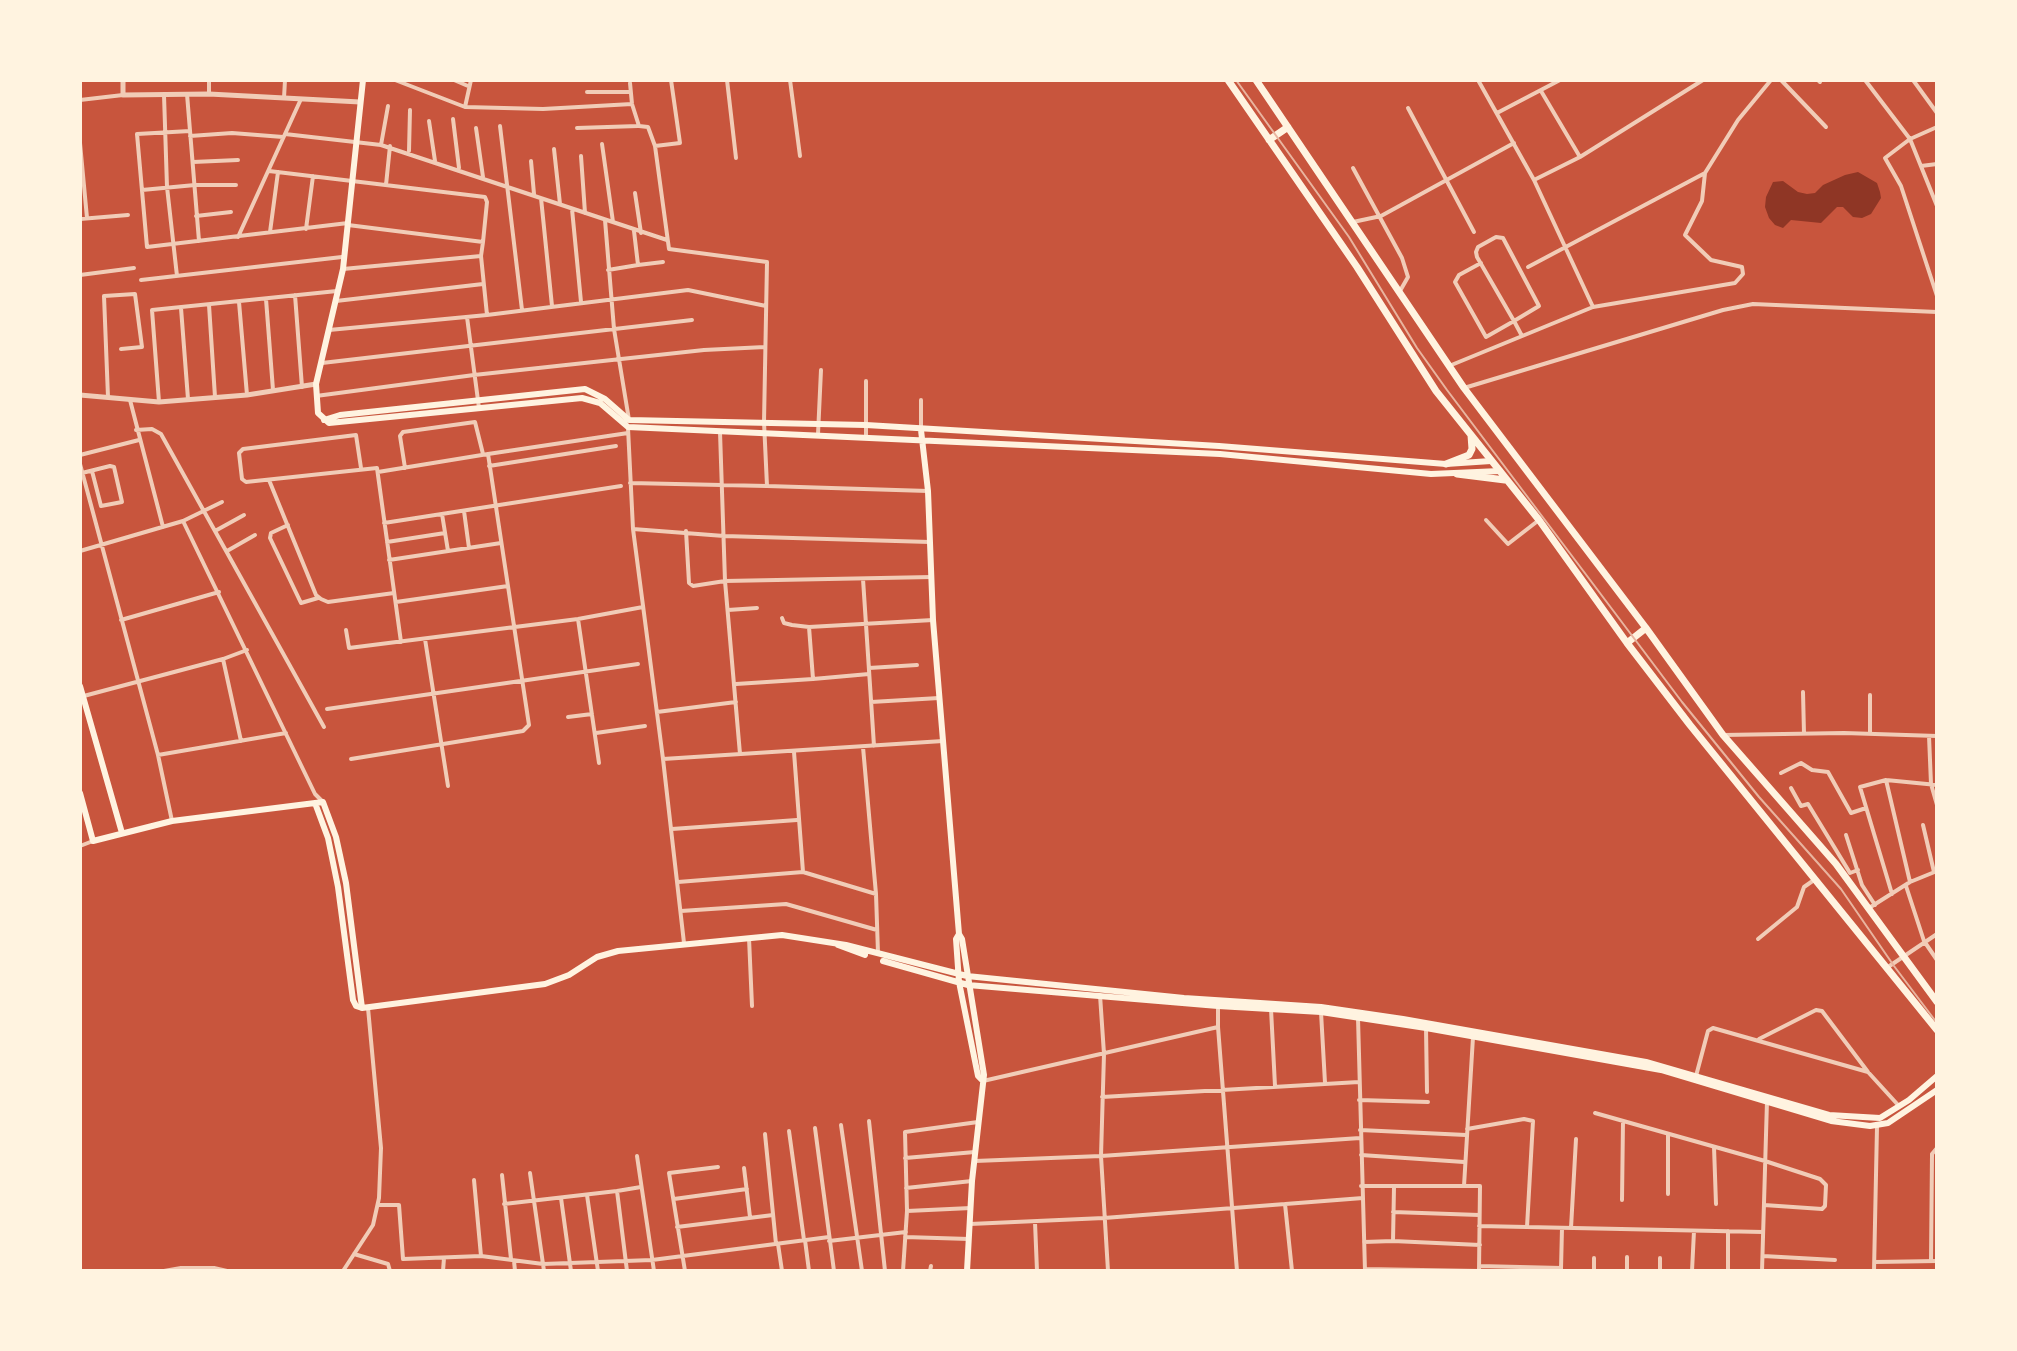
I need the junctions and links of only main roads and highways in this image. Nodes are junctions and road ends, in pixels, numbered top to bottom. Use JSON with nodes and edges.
{"nodes":[{"id":1,"x":363,"y":80,"type":"edge"},
{"id":2,"x":1228,"y":80,"type":"edge"},
{"id":3,"x":1256,"y":80,"type":"edge"},
{"id":4,"x":1288,"y":127,"type":"junction"},
{"id":5,"x":1269,"y":140,"type":"junction"},
{"id":6,"x":324,"y":420,"type":"junction"},
{"id":7,"x":628,"y":426,"type":"junction"},
{"id":8,"x":921,"y":430,"type":"junction"},
{"id":9,"x":1471,"y":433,"type":"junction"},
{"id":10,"x":922,"y":440,"type":"junction"},
{"id":11,"x":1491,"y":461,"type":"junction"},
{"id":12,"x":1446,"y":464,"type":"junction"},
{"id":13,"x":1500,"y":471,"type":"junction"},
{"id":14,"x":1457,"y":474,"type":"junction"},
{"id":15,"x":1510,"y":483,"type":"junction"},
{"id":16,"x":1646,"y":628,"type":"junction"},
{"id":17,"x":1627,"y":643,"type":"junction"},
{"id":18,"x":80,"y":686,"type":"edge"},
{"id":19,"x":82,"y":697,"type":"edge"},
{"id":20,"x":80,"y":793,"type":"edge"},
{"id":21,"x":122,"y":833,"type":"junction"},
{"id":22,"x":959,"y":934,"type":"junction"},
{"id":23,"x":838,"y":945,"type":"junction"},
{"id":24,"x":958,"y":973,"type":"junction"},
{"id":25,"x":967,"y":976,"type":"junction"},
{"id":26,"x":959,"y":982,"type":"junction"},
{"id":27,"x":968,"y":985,"type":"junction"},
{"id":28,"x":1937,"y":1002,"type":"edge"},
{"id":29,"x":1358,"y":1014,"type":"junction"},
{"id":30,"x":1937,"y":1030,"type":"edge"},
{"id":31,"x":1460,"y":1031,"type":"junction"},
{"id":32,"x":1937,"y":1076,"type":"edge"},
{"id":33,"x":983,"y":1081,"type":"junction"},
{"id":34,"x":1937,"y":1090,"type":"edge"},
{"id":35,"x":1767,"y":1098,"type":"junction"},
{"id":36,"x":967,"y":1271,"type":"edge"}],
"edges":[{"from":1,"to":6,"type":"main road"},
{"from":2,"to":5,"type":"highway"},
{"from":3,"to":4,"type":"highway"},
{"from":4,"to":5,"type":"highway"},
{"from":4,"to":16,"type":"highway"},
{"from":5,"to":9,"type":"highway"},
{"from":6,"to":7,"type":"main road"},
{"from":6,"to":7,"type":"main road"},
{"from":7,"to":8,"type":"main road"},
{"from":7,"to":10,"type":"main road"},
{"from":8,"to":10,"type":"main road"},
{"from":8,"to":12,"type":"main road"},
{"from":9,"to":11,"type":"highway"},
{"from":9,"to":12,"type":"highway"},
{"from":10,"to":14,"type":"main road"},
{"from":10,"to":22,"type":"main road"},
{"from":11,"to":12,"type":"main road"},
{"from":11,"to":13,"type":"highway"},
{"from":13,"to":14,"type":"main road"},
{"from":13,"to":15,"type":"highway"},
{"from":14,"to":15,"type":"highway"},
{"from":15,"to":17,"type":"highway"},
{"from":16,"to":17,"type":"highway"},
{"from":16,"to":28,"type":"highway"},
{"from":17,"to":30,"type":"highway"},
{"from":18,"to":19,"type":"main road"},
{"from":19,"to":21,"type":"main road"},
{"from":20,"to":21,"type":"main road"},
{"from":21,"to":23,"type":"main road"},
{"from":22,"to":24,"type":"main road"},
{"from":22,"to":25,"type":"main road"},
{"from":23,"to":24,"type":"main road"},
{"from":23,"to":26,"type":"main road"},
{"from":24,"to":25,"type":"main road"},
{"from":24,"to":26,"type":"main road"},
{"from":25,"to":27,"type":"main road"},
{"from":25,"to":29,"type":"main road"},
{"from":26,"to":27,"type":"main road"},
{"from":26,"to":33,"type":"main road"},
{"from":27,"to":29,"type":"main road"},
{"from":27,"to":33,"type":"main road"},
{"from":29,"to":31,"type":"main road"},
{"from":29,"to":31,"type":"main road"},
{"from":31,"to":35,"type":"main road"},
{"from":32,"to":35,"type":"main road"},
{"from":33,"to":36,"type":"main road"},
{"from":34,"to":35,"type":"main road"}]}
